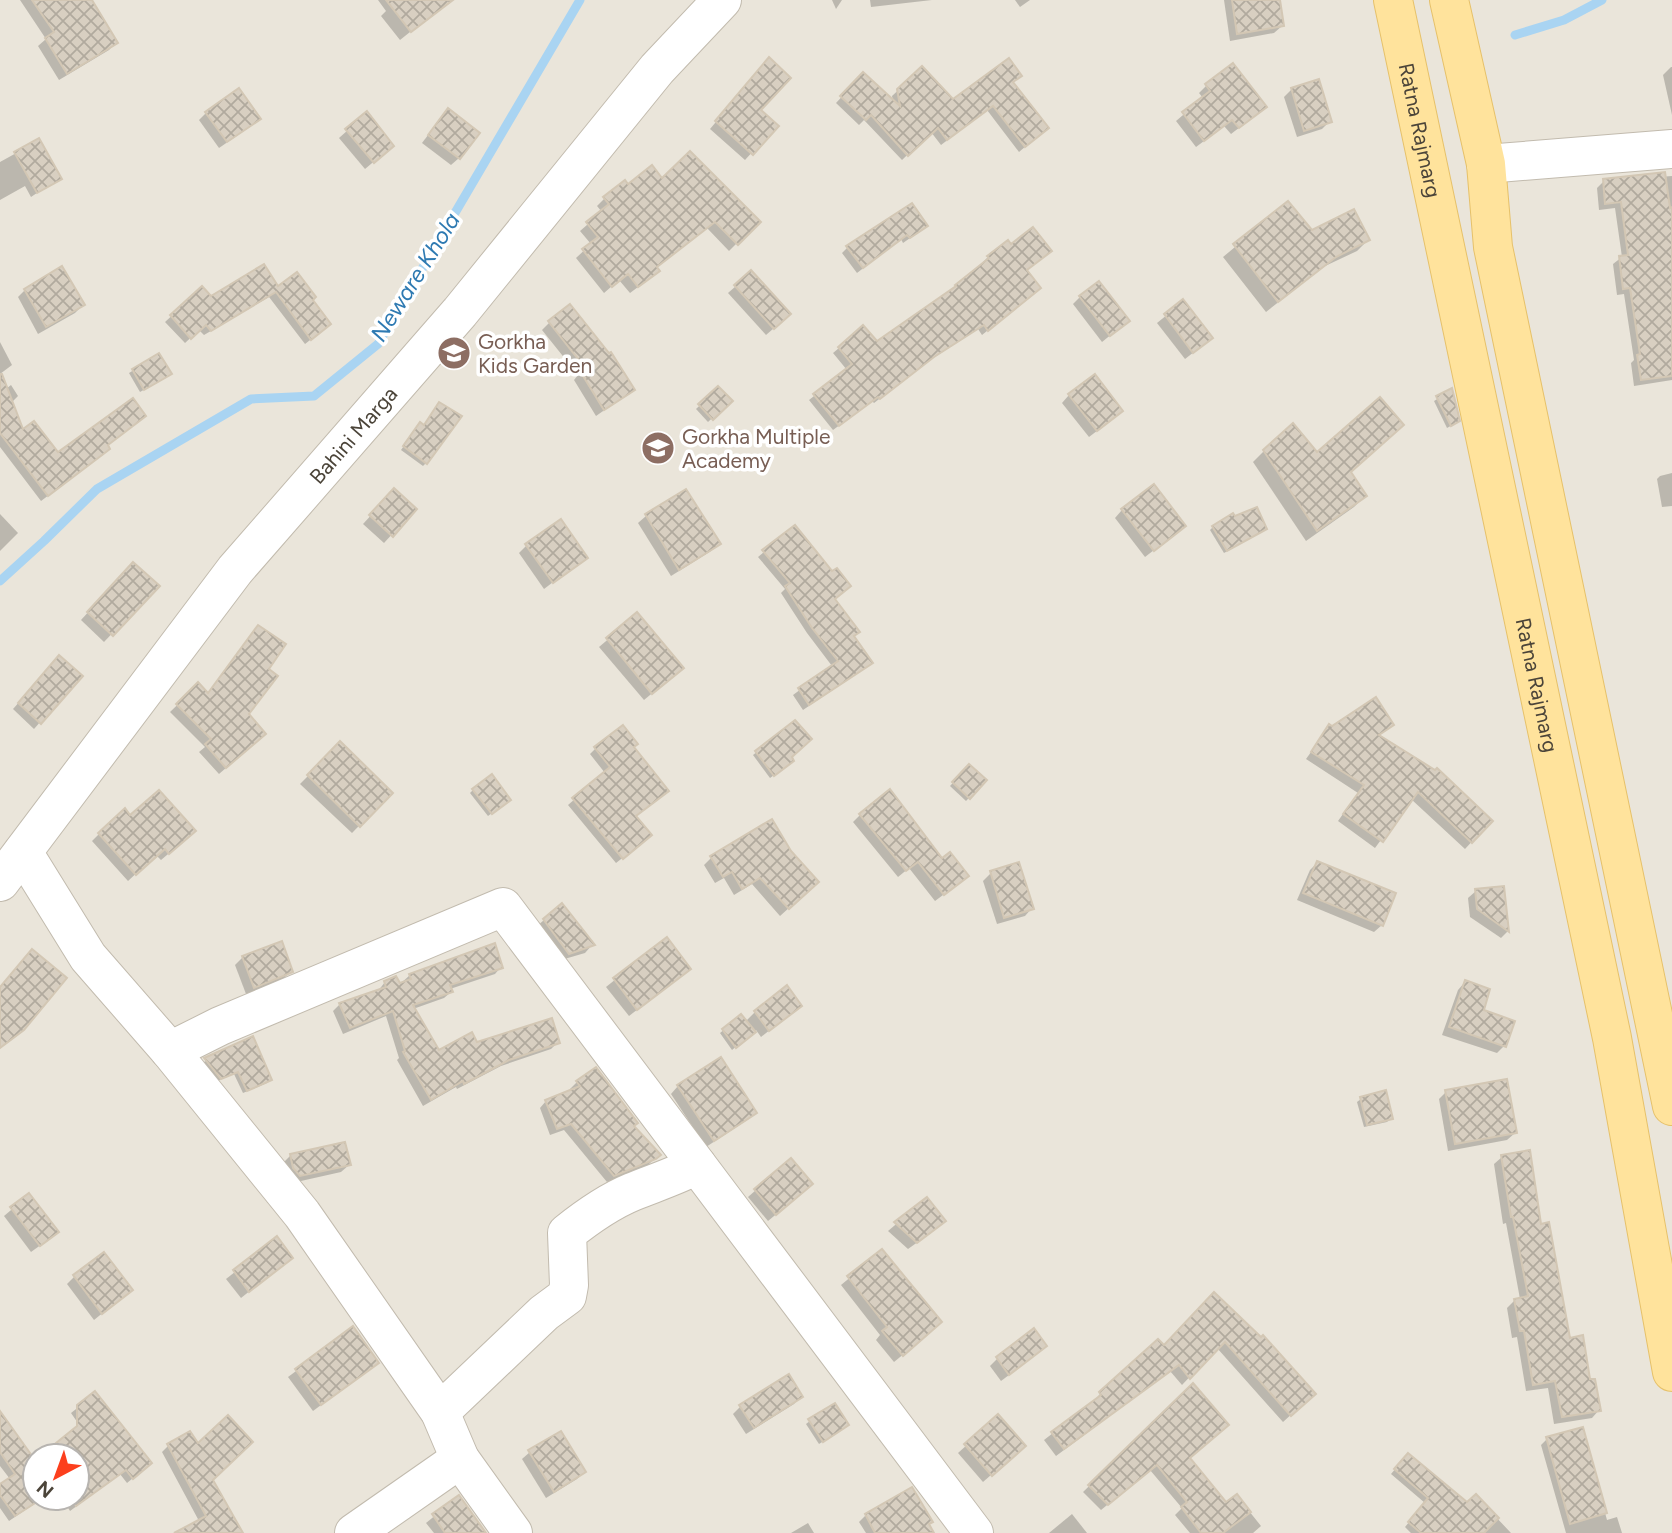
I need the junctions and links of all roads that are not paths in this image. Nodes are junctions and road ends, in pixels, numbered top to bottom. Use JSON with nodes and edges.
{"nodes":[{"id":1,"x":722,"y":0,"type":"edge"},
{"id":2,"x":1393,"y":0,"type":"edge"},
{"id":3,"x":1449,"y":0,"type":"edge"},
{"id":4,"x":1672,"y":149,"type":"edge"},
{"id":5,"x":1486,"y":164,"type":"junction"},
{"id":6,"x":23,"y":852,"type":"junction"},
{"id":7,"x":0,"y":882,"type":"edge"},
{"id":8,"x":170,"y":1051,"type":"junction"},
{"id":9,"x":1672,"y":1106,"type":"edge"},
{"id":10,"x":697,"y":1165,"type":"junction"},
{"id":11,"x":1672,"y":1372,"type":"edge"},
{"id":12,"x":440,"y":1412,"type":"junction"},
{"id":13,"x":460,"y":1459,"type":"junction"},
{"id":14,"x":354,"y":1533,"type":"edge"},
{"id":15,"x":513,"y":1533,"type":"edge"},
{"id":16,"x":974,"y":1533,"type":"edge"}],
"edges":[{"from":1,"to":6,"type":"street","name":"Bahini Marga"},
{"from":2,"to":11,"type":"main road","name":"Ratna Rajmarg"},
{"from":3,"to":5,"type":"main road"},
{"from":4,"to":5,"type":"street"},
{"from":5,"to":9,"type":"main road"},
{"from":6,"to":7,"type":"street","name":"Bahini Marga"},
{"from":6,"to":8,"type":"street"},
{"from":8,"to":10,"type":"street"},
{"from":8,"to":12,"type":"street"},
{"from":10,"to":12,"type":"street"},
{"from":10,"to":16,"type":"street"},
{"from":12,"to":13,"type":"street"},
{"from":13,"to":14,"type":"street"},
{"from":13,"to":15,"type":"street"}]}
